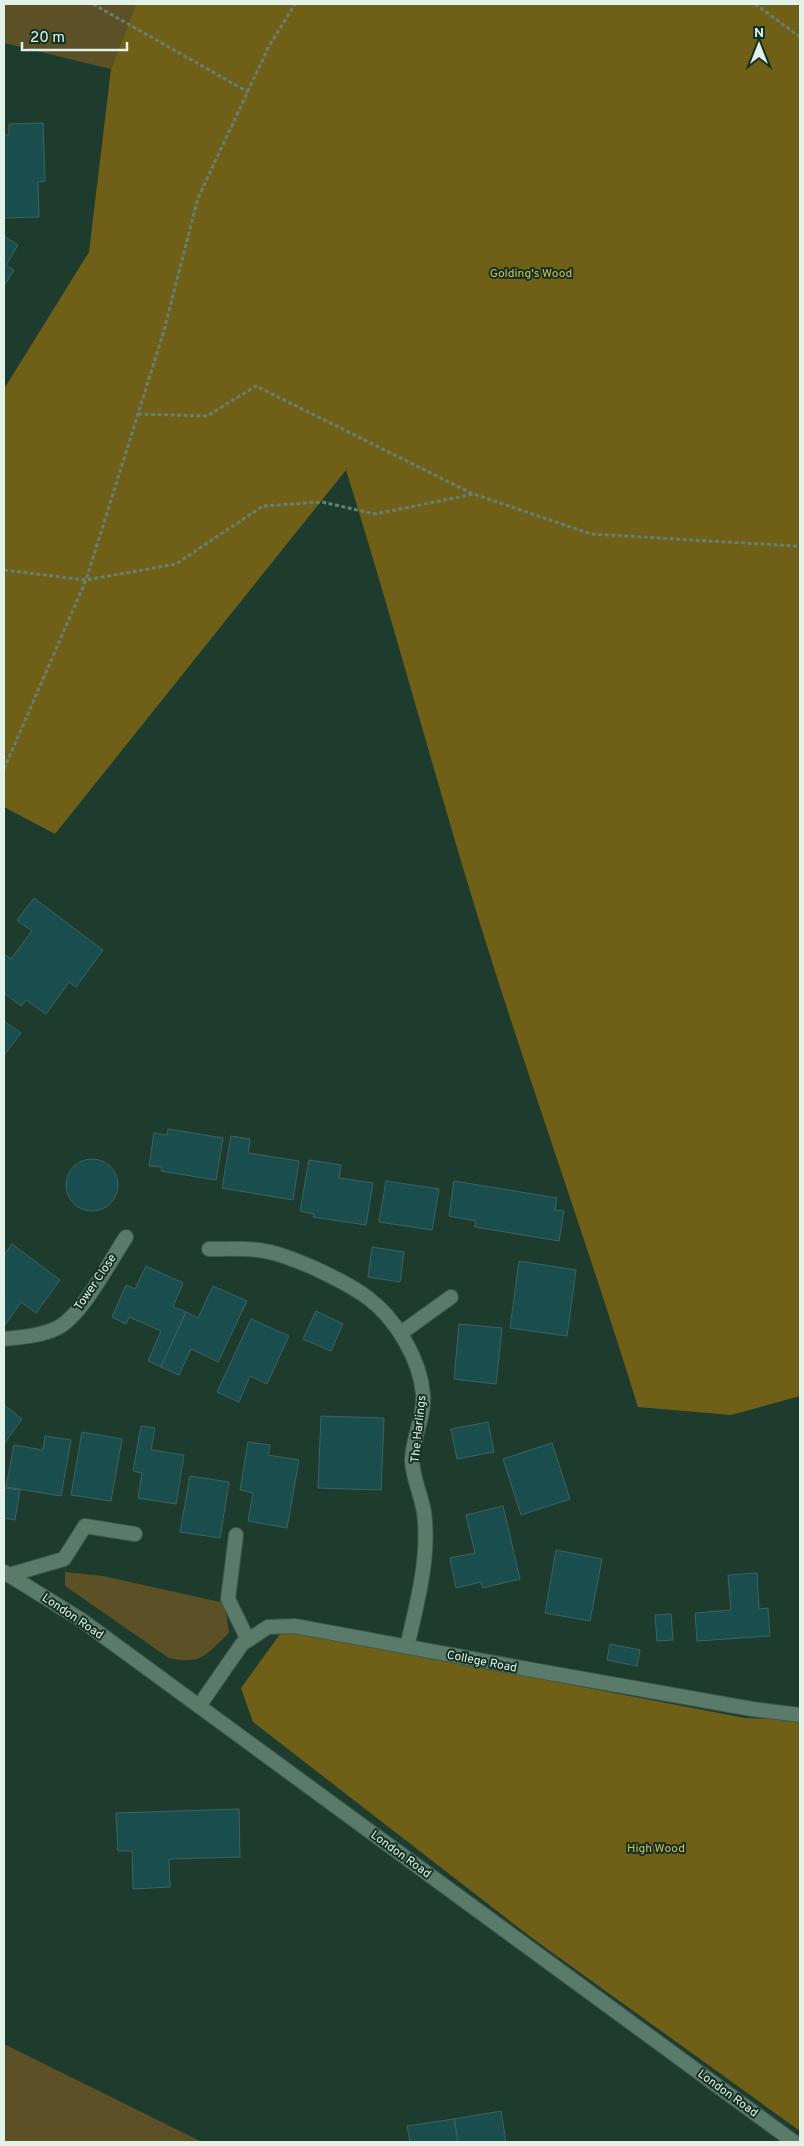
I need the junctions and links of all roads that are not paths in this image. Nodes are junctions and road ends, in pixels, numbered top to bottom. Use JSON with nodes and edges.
{"nodes":[{"id":1,"x":126,"y":1237,"type":"dead end"},
{"id":2,"x":209,"y":1249,"type":"dead end"},
{"id":3,"x":451,"y":1297,"type":"dead end"},
{"id":4,"x":401,"y":1333,"type":"junction"},
{"id":5,"x":4,"y":1339,"type":"edge"},
{"id":6,"x":135,"y":1534,"type":"dead end"},
{"id":7,"x":236,"y":1534,"type":"dead end"},
{"id":8,"x":6,"y":1574,"type":"edge"},
{"id":9,"x":248,"y":1640,"type":"junction"},
{"id":10,"x":407,"y":1647,"type":"junction"},
{"id":11,"x":199,"y":1706,"type":"junction"},
{"id":12,"x":800,"y":1715,"type":"edge"},
{"id":13,"x":794,"y":2142,"type":"edge"}],
"edges":[{"from":1,"to":5,"type":"street","name":"Tower Close"},
{"from":2,"to":4,"type":"street","name":"The Harlings"},
{"from":3,"to":4,"type":"street"},
{"from":4,"to":10,"type":"street","name":"The Harlings"},
{"from":6,"to":8,"type":"street"},
{"from":7,"to":9,"type":"street"},
{"from":8,"to":11,"type":"street","name":"London Road"},
{"from":9,"to":10,"type":"street","name":"College Road"},
{"from":9,"to":11,"type":"street","name":"College Road"},
{"from":10,"to":12,"type":"street","name":"College Road"},
{"from":11,"to":13,"type":"street","name":"London Road"}]}
